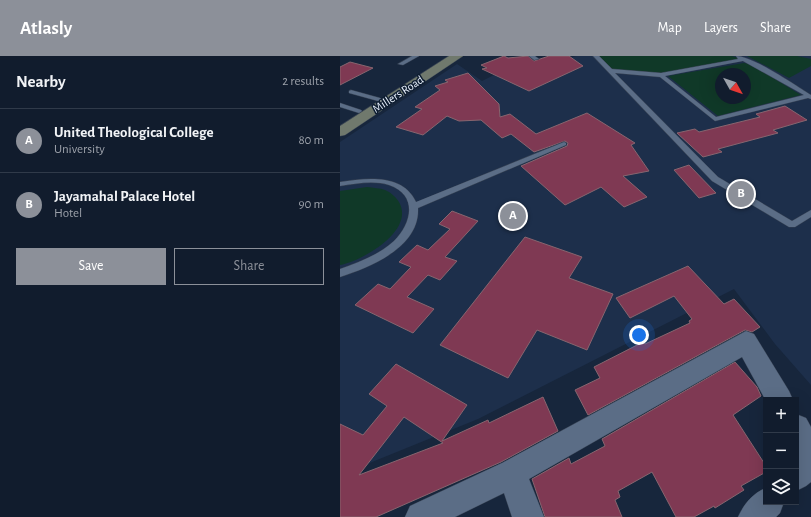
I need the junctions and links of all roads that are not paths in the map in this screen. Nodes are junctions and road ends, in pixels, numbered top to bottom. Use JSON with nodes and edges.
{"nodes":[{"id":1,"x":416,"y":56,"type":"edge"},
{"id":2,"x":446,"y":56,"type":"edge"},
{"id":3,"x":457,"y":56,"type":"edge"},
{"id":4,"x":596,"y":56,"type":"edge"},
{"id":5,"x":734,"y":56,"type":"edge"},
{"id":6,"x":744,"y":59,"type":"junction"},
{"id":7,"x":401,"y":64,"type":"dead end"},
{"id":8,"x":611,"y":71,"type":"junction"},
{"id":9,"x":661,"y":75,"type":"junction"},
{"id":10,"x":351,"y":92,"type":"dead end"},
{"id":11,"x":810,"y":96,"type":"edge"},
{"id":12,"x":378,"y":99,"type":"junction"},
{"id":13,"x":340,"y":105,"type":"edge"},
{"id":14,"x":359,"y":111,"type":"junction"},
{"id":15,"x":340,"y":123,"type":"edge"},
{"id":16,"x":340,"y":132,"type":"edge"},
{"id":17,"x":564,"y":144,"type":"dead end"},
{"id":18,"x":340,"y":184,"type":"edge"},
{"id":19,"x":414,"y":206,"type":"junction"},
{"id":20,"x":811,"y":213,"type":"edge"},
{"id":21,"x":340,"y":273,"type":"edge"},
{"id":22,"x":778,"y":397,"type":"edge"},
{"id":23,"x":799,"y":433,"type":"edge"},
{"id":24,"x":811,"y":454,"type":"edge"},
{"id":25,"x":811,"y":461,"type":"edge"},
{"id":26,"x":512,"y":473,"type":"junction"},
{"id":27,"x":799,"y":473,"type":"edge"},
{"id":28,"x":766,"y":505,"type":"edge"},
{"id":29,"x":421,"y":517,"type":"edge"},
{"id":30,"x":528,"y":517,"type":"edge"},
{"id":31,"x":754,"y":517,"type":"edge"}],
"edges":[{"from":1,"to":7,"type":"lane"},
{"from":2,"to":12,"type":"street","name":"Millers Road"},
{"from":3,"to":16,"type":"street","name":"Millers Road"},
{"from":4,"to":8,"type":"lane"},
{"from":5,"to":6,"type":"lane"},
{"from":6,"to":9,"type":"lane"},
{"from":6,"to":11,"type":"lane"},
{"from":8,"to":9,"type":"lane"},
{"from":8,"to":20,"type":"lane"},
{"from":9,"to":11,"type":"lane"},
{"from":10,"to":12,"type":"lane"},
{"from":12,"to":14,"type":"street","name":"Millers Road"},
{"from":13,"to":14,"type":"lane"},
{"from":14,"to":15,"type":"street","name":"Millers Road"},
{"from":17,"to":19,"type":"lane"},
{"from":18,"to":19,"type":"lane"},
{"from":19,"to":21,"type":"lane"},
{"from":22,"to":26,"type":"street"},
{"from":23,"to":24,"type":"street"},
{"from":25,"to":27,"type":"street"},
{"from":26,"to":29,"type":"street"},
{"from":26,"to":30,"type":"street"},
{"from":28,"to":31,"type":"street"}]}
